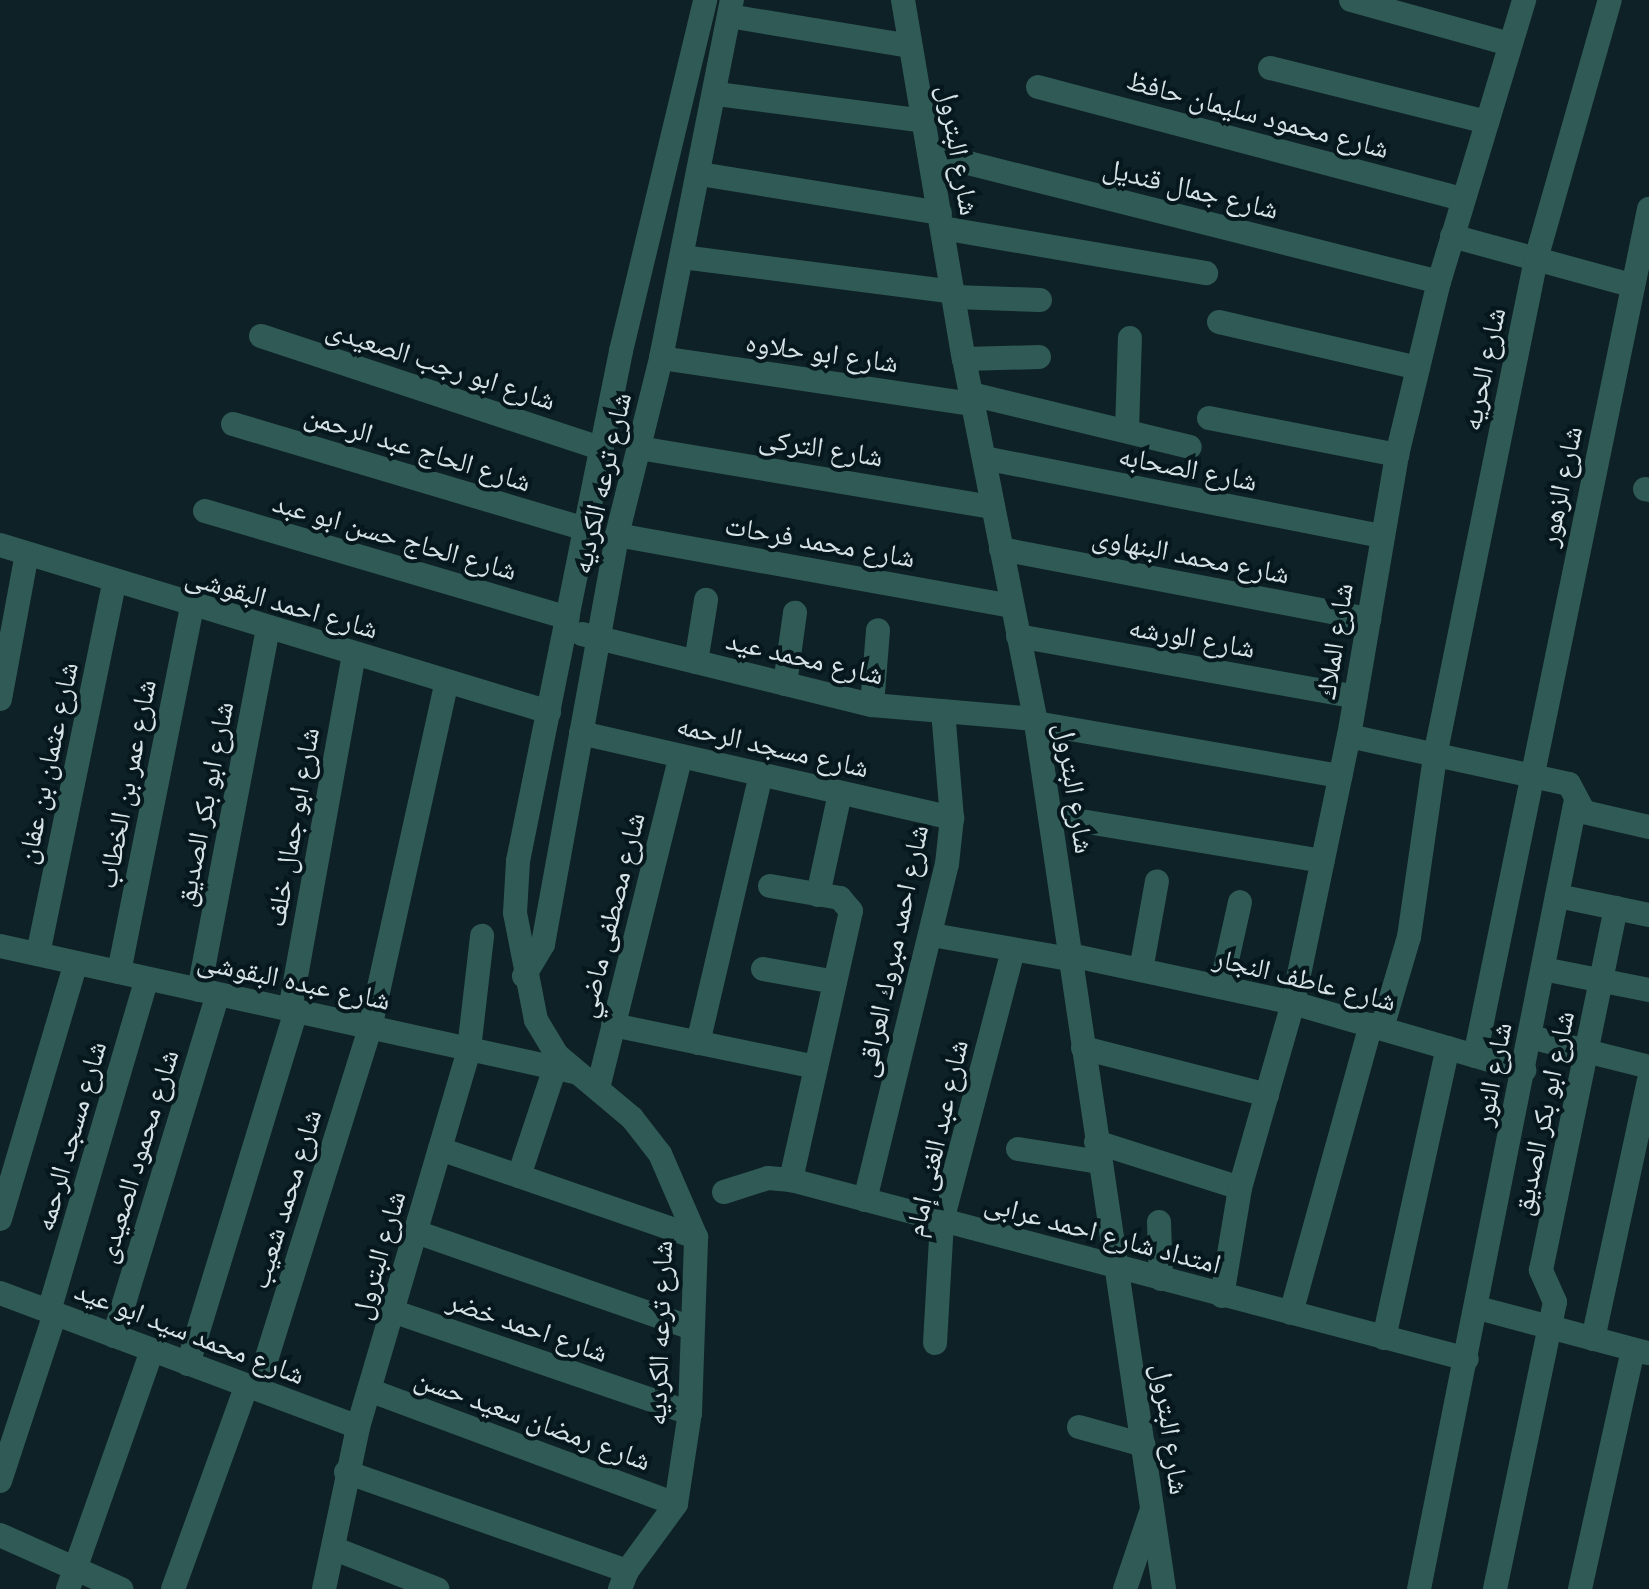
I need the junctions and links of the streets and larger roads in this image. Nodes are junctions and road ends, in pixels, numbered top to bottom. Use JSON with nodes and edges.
{"nodes":[{"id":1,"x":705,"y":0,"type":"edge"},
{"id":2,"x":903,"y":0,"type":"edge"},
{"id":3,"x":1351,"y":0,"type":"edge"},
{"id":4,"x":1524,"y":0,"type":"edge"},
{"id":5,"x":1610,"y":0,"type":"edge"},
{"id":6,"x":730,"y":8,"type":"edge"},
{"id":7,"x":1510,"y":44,"type":"junction"},
{"id":8,"x":910,"y":46,"type":"junction"},
{"id":9,"x":1270,"y":68,"type":"dead end"},
{"id":10,"x":1038,"y":87,"type":"dead end"},
{"id":11,"x":717,"y":94,"type":"junction"},
{"id":12,"x":924,"y":121,"type":"junction"},
{"id":13,"x":1487,"y":122,"type":"junction"},
{"id":14,"x":929,"y":153,"type":"junction"},
{"id":15,"x":700,"y":174,"type":"junction"},
{"id":16,"x":1463,"y":199,"type":"junction"},
{"id":17,"x":1649,"y":209,"type":"edge"},
{"id":18,"x":941,"y":221,"type":"junction"},
{"id":19,"x":1452,"y":236,"type":"junction"},
{"id":20,"x":682,"y":257,"type":"junction"},
{"id":21,"x":1536,"y":259,"type":"junction"},
{"id":22,"x":1206,"y":273,"type":"dead end"},
{"id":23,"x":1439,"y":282,"type":"junction"},
{"id":24,"x":1631,"y":285,"type":"junction"},
{"id":25,"x":954,"y":295,"type":"junction"},
{"id":26,"x":1040,"y":300,"type":"dead end"},
{"id":27,"x":1219,"y":322,"type":"dead end"},
{"id":28,"x":261,"y":336,"type":"dead end"},
{"id":29,"x":1130,"y":338,"type":"dead end"},
{"id":30,"x":1039,"y":357,"type":"dead end"},
{"id":31,"x":661,"y":358,"type":"junction"},
{"id":32,"x":964,"y":359,"type":"junction"},
{"id":33,"x":1418,"y":368,"type":"junction"},
{"id":34,"x":972,"y":399,"type":"junction"},
{"id":35,"x":1209,"y":418,"type":"dead end"},
{"id":36,"x":233,"y":424,"type":"dead end"},
{"id":37,"x":1127,"y":431,"type":"junction"},
{"id":38,"x":1190,"y":447,"type":"dead end"},
{"id":39,"x":639,"y":448,"type":"junction"},
{"id":40,"x":602,"y":449,"type":"junction"},
{"id":41,"x":1397,"y":455,"type":"junction"},
{"id":42,"x":984,"y":458,"type":"junction"},
{"id":43,"x":993,"y":507,"type":"junction"},
{"id":44,"x":205,"y":511,"type":"dead end"},
{"id":45,"x":585,"y":529,"type":"junction"},
{"id":46,"x":617,"y":535,"type":"junction"},
{"id":47,"x":1382,"y":536,"type":"junction"},
{"id":48,"x":0,"y":545,"type":"edge"},
{"id":49,"x":1001,"y":549,"type":"junction"},
{"id":50,"x":27,"y":554,"type":"junction"},
{"id":51,"x":114,"y":584,"type":"junction"},
{"id":52,"x":706,"y":600,"type":"dead end"},
{"id":53,"x":192,"y":606,"type":"junction"},
{"id":54,"x":1012,"y":606,"type":"junction"},
{"id":55,"x":795,"y":613,"type":"dead end"},
{"id":56,"x":1369,"y":619,"type":"junction"},
{"id":57,"x":566,"y":624,"type":"junction"},
{"id":58,"x":268,"y":629,"type":"junction"},
{"id":59,"x":878,"y":630,"type":"dead end"},
{"id":60,"x":1018,"y":636,"type":"junction"},
{"id":61,"x":598,"y":638,"type":"junction"},
{"id":62,"x":354,"y":655,"type":"junction"},
{"id":63,"x":696,"y":662,"type":"junction"},
{"id":64,"x":447,"y":682,"type":"junction"},
{"id":65,"x":785,"y":684,"type":"junction"},
{"id":66,"x":1356,"y":697,"type":"junction"},
{"id":67,"x":0,"y":699,"type":"edge"},
{"id":68,"x":872,"y":705,"type":"junction"},
{"id":69,"x":943,"y":711,"type":"junction"},
{"id":70,"x":549,"y":712,"type":"junction"},
{"id":71,"x":1035,"y":721,"type":"junction"},
{"id":72,"x":581,"y":733,"type":"junction"},
{"id":73,"x":1349,"y":736,"type":"junction"},
{"id":74,"x":681,"y":756,"type":"junction"},
{"id":75,"x":1435,"y":756,"type":"junction"},
{"id":76,"x":761,"y":774,"type":"junction"},
{"id":77,"x":1340,"y":776,"type":"junction"},
{"id":78,"x":1531,"y":776,"type":"junction"},
{"id":79,"x":840,"y":793,"type":"junction"},
{"id":80,"x":1576,"y":800,"type":"junction"},
{"id":81,"x":952,"y":818,"type":"junction"},
{"id":82,"x":1075,"y":820,"type":"dead end"},
{"id":83,"x":1649,"y":827,"type":"edge"},
{"id":84,"x":1323,"y":861,"type":"junction"},
{"id":85,"x":1157,"y":881,"type":"dead end"},
{"id":86,"x":770,"y":886,"type":"dead end"},
{"id":87,"x":818,"y":895,"type":"junction"},
{"id":88,"x":1558,"y":896,"type":"junction"},
{"id":89,"x":1240,"y":902,"type":"dead end"},
{"id":90,"x":1616,"y":908,"type":"junction"},
{"id":91,"x":1649,"y":915,"type":"edge"},
{"id":92,"x":932,"y":935,"type":"junction"},
{"id":93,"x":482,"y":936,"type":"dead end"},
{"id":94,"x":1,"y":950,"type":"edge"},
{"id":95,"x":1013,"y":950,"type":"junction"},
{"id":96,"x":38,"y":954,"type":"junction"},
{"id":97,"x":1070,"y":957,"type":"junction"},
{"id":98,"x":76,"y":963,"type":"junction"},
{"id":99,"x":763,"y":969,"type":"dead end"},
{"id":100,"x":1543,"y":969,"type":"junction"},
{"id":101,"x":1141,"y":970,"type":"junction"},
{"id":102,"x":119,"y":972,"type":"junction"},
{"id":103,"x":524,"y":976,"type":"junction"},
{"id":104,"x":147,"y":979,"type":"junction"},
{"id":105,"x":1601,"y":981,"type":"junction"},
{"id":106,"x":835,"y":982,"type":"junction"},
{"id":107,"x":1221,"y":987,"type":"junction"},
{"id":108,"x":1649,"y":990,"type":"edge"},
{"id":109,"x":208,"y":992,"type":"junction"},
{"id":110,"x":1293,"y":1003,"type":"junction"},
{"id":111,"x":293,"y":1011,"type":"junction"},
{"id":112,"x":613,"y":1025,"type":"junction"},
{"id":113,"x":1376,"y":1027,"type":"junction"},
{"id":114,"x":370,"y":1028,"type":"junction"},
{"id":115,"x":1530,"y":1037,"type":"junction"},
{"id":116,"x":698,"y":1043,"type":"junction"},
{"id":117,"x":1083,"y":1048,"type":"junction"},
{"id":118,"x":1448,"y":1048,"type":"junction"},
{"id":119,"x":469,"y":1049,"type":"junction"},
{"id":120,"x":1586,"y":1051,"type":"junction"},
{"id":121,"x":1475,"y":1056,"type":"junction"},
{"id":122,"x":816,"y":1067,"type":"junction"},
{"id":123,"x":1649,"y":1067,"type":"edge"},
{"id":124,"x":565,"y":1070,"type":"junction"},
{"id":125,"x":1524,"y":1070,"type":"junction"},
{"id":126,"x":1649,"y":1081,"type":"edge"},
{"id":127,"x":598,"y":1088,"type":"junction"},
{"id":128,"x":1267,"y":1095,"type":"junction"},
{"id":129,"x":440,"y":1149,"type":"junction"},
{"id":130,"x":1018,"y":1149,"type":"dead end"},
{"id":131,"x":1098,"y":1152,"type":"junction"},
{"id":132,"x":519,"y":1176,"type":"junction"},
{"id":133,"x":791,"y":1180,"type":"junction"},
{"id":134,"x":1240,"y":1188,"type":"junction"},
{"id":135,"x":724,"y":1192,"type":"dead end"},
{"id":136,"x":865,"y":1200,"type":"junction"},
{"id":137,"x":0,"y":1219,"type":"edge"},
{"id":138,"x":942,"y":1221,"type":"junction"},
{"id":139,"x":1159,"y":1222,"type":"dead end"},
{"id":140,"x":416,"y":1232,"type":"junction"},
{"id":141,"x":696,"y":1237,"type":"junction"},
{"id":142,"x":1119,"y":1268,"type":"junction"},
{"id":143,"x":1161,"y":1279,"type":"junction"},
{"id":144,"x":0,"y":1293,"type":"edge"},
{"id":145,"x":1222,"y":1296,"type":"junction"},
{"id":146,"x":1478,"y":1308,"type":"junction"},
{"id":147,"x":392,"y":1311,"type":"junction"},
{"id":148,"x":52,"y":1312,"type":"junction"},
{"id":149,"x":1291,"y":1313,"type":"junction"},
{"id":150,"x":1551,"y":1327,"type":"junction"},
{"id":151,"x":692,"y":1328,"type":"junction"},
{"id":152,"x":114,"y":1336,"type":"junction"},
{"id":153,"x":1384,"y":1338,"type":"junction"},
{"id":154,"x":1593,"y":1339,"type":"junction"},
{"id":155,"x":935,"y":1343,"type":"dead end"},
{"id":156,"x":152,"y":1350,"type":"junction"},
{"id":157,"x":1641,"y":1352,"type":"edge"},
{"id":158,"x":1467,"y":1359,"type":"junction"},
{"id":159,"x":188,"y":1364,"type":"junction"},
{"id":160,"x":252,"y":1387,"type":"junction"},
{"id":161,"x":369,"y":1390,"type":"junction"},
{"id":162,"x":690,"y":1413,"type":"junction"},
{"id":163,"x":358,"y":1427,"type":"junction"},
{"id":164,"x":1079,"y":1427,"type":"dead end"},
{"id":165,"x":1144,"y":1445,"type":"junction"},
{"id":166,"x":346,"y":1472,"type":"junction"},
{"id":167,"x":0,"y":1481,"type":"edge"},
{"id":168,"x":676,"y":1504,"type":"junction"},
{"id":169,"x":1151,"y":1509,"type":"junction"},
{"id":170,"x":0,"y":1535,"type":"edge"},
{"id":171,"x":335,"y":1549,"type":"junction"},
{"id":172,"x":72,"y":1579,"type":"edge"},
{"id":173,"x":624,"y":1580,"type":"edge"},
{"id":174,"x":121,"y":1589,"type":"edge"},
{"id":175,"x":173,"y":1589,"type":"edge"},
{"id":176,"x":324,"y":1589,"type":"edge"},
{"id":177,"x":437,"y":1589,"type":"edge"},
{"id":178,"x":1125,"y":1589,"type":"edge"},
{"id":179,"x":1164,"y":1589,"type":"edge"},
{"id":180,"x":1419,"y":1589,"type":"edge"},
{"id":181,"x":1495,"y":1589,"type":"edge"},
{"id":182,"x":1580,"y":1589,"type":"edge"}],
"edges":[{"from":1,"to":40,"type":"street","name":"شارع ترعه الكرديه"},
{"from":2,"to":8,"type":"street","name":"شارع البترول"},
{"from":3,"to":7,"type":"street"},
{"from":4,"to":7,"type":"street","name":"شارع الملاك"},
{"from":5,"to":21,"type":"street","name":"شارع الحريه"},
{"from":6,"to":8,"type":"street"},
{"from":6,"to":11,"type":"street","name":"شارع ترعه الكرديه"},
{"from":7,"to":13,"type":"street","name":"شارع الملاك"},
{"from":8,"to":12,"type":"street","name":"شارع البترول"},
{"from":9,"to":13,"type":"street"},
{"from":10,"to":16,"type":"street","name":"شارع محمود سليمان حافظ"},
{"from":11,"to":12,"type":"street"},
{"from":11,"to":15,"type":"street","name":"شارع ترعه الكرديه"},
{"from":12,"to":14,"type":"street","name":"شارع البترول"},
{"from":13,"to":16,"type":"street","name":"شارع الملاك"},
{"from":14,"to":18,"type":"street","name":"شارع البترول"},
{"from":14,"to":23,"type":"street","name":"شارع جمال قنديل"},
{"from":15,"to":18,"type":"street"},
{"from":15,"to":20,"type":"street","name":"شارع ترعه الكرديه"},
{"from":16,"to":19,"type":"street","name":"شارع الملاك"},
{"from":17,"to":24,"type":"street","name":"شارع الزهور"},
{"from":18,"to":22,"type":"street"},
{"from":18,"to":25,"type":"street","name":"شارع البترول"},
{"from":19,"to":21,"type":"street"},
{"from":19,"to":23,"type":"street","name":"شارع الملاك"},
{"from":20,"to":25,"type":"street"},
{"from":20,"to":31,"type":"street","name":"شارع ترعه الكرديه"},
{"from":21,"to":24,"type":"street"},
{"from":21,"to":75,"type":"street","name":"شارع الحريه"},
{"from":23,"to":33,"type":"street","name":"شارع الملاك"},
{"from":24,"to":78,"type":"street","name":"شارع الزهور"},
{"from":25,"to":26,"type":"street"},
{"from":25,"to":32,"type":"street","name":"شارع البترول"},
{"from":27,"to":33,"type":"street"},
{"from":28,"to":40,"type":"street","name":"شارع ابو رجب الصعيدى"},
{"from":29,"to":37,"type":"street"},
{"from":30,"to":32,"type":"street"},
{"from":31,"to":34,"type":"street","name":"شارع ابو حلاوه"},
{"from":31,"to":39,"type":"street","name":"شارع ترعه الكرديه"},
{"from":32,"to":34,"type":"street","name":"شارع البترول"},
{"from":33,"to":41,"type":"street","name":"شارع الملاك"},
{"from":34,"to":37,"type":"street","name":"شارع ابو حلاوه"},
{"from":34,"to":42,"type":"street","name":"شارع البترول"},
{"from":35,"to":41,"type":"street"},
{"from":36,"to":45,"type":"street","name":"شارع الحاج عبد الرحمن"},
{"from":37,"to":38,"type":"street","name":"شارع ابو حلاوه"},
{"from":39,"to":43,"type":"street","name":"شارع التركى"},
{"from":39,"to":46,"type":"street","name":"شارع ترعه الكرديه"},
{"from":40,"to":45,"type":"street","name":"شارع ترعه الكرديه"},
{"from":41,"to":47,"type":"street","name":"شارع الملاك"},
{"from":42,"to":43,"type":"street","name":"شارع البترول"},
{"from":42,"to":47,"type":"street","name":"شارع الصحابه"},
{"from":43,"to":49,"type":"street","name":"شارع البترول"},
{"from":44,"to":57,"type":"street","name":"شارع الحاج حسن ابو عبد"},
{"from":45,"to":57,"type":"street","name":"شارع ترعه الكرديه"},
{"from":46,"to":54,"type":"street","name":"شارع محمد فرحات"},
{"from":46,"to":61,"type":"street","name":"شارع ترعه الكرديه"},
{"from":47,"to":56,"type":"street","name":"شارع الملاك"},
{"from":48,"to":50,"type":"street","name":"شارع احمد البقوشى"},
{"from":49,"to":54,"type":"street","name":"شارع البترول"},
{"from":49,"to":56,"type":"street","name":"شارع محمد البنهاوى"},
{"from":50,"to":51,"type":"street","name":"شارع احمد البقوشى"},
{"from":50,"to":67,"type":"street"},
{"from":51,"to":53,"type":"street","name":"شارع احمد البقوشى"},
{"from":51,"to":96,"type":"street","name":"شارع عثمان بن عفان"},
{"from":52,"to":63,"type":"street"},
{"from":53,"to":58,"type":"street","name":"شارع احمد البقوشى"},
{"from":53,"to":102,"type":"street","name":"شارع عمر بن الخطاب"},
{"from":54,"to":60,"type":"street","name":"شارع البترول"},
{"from":55,"to":65,"type":"street"},
{"from":56,"to":66,"type":"street","name":"شارع الملاك"},
{"from":57,"to":61,"type":"street","name":"شارع محمد عيد"},
{"from":57,"to":70,"type":"street","name":"شارع ترعه الكرديه"},
{"from":58,"to":62,"type":"street","name":"شارع احمد البقوشى"},
{"from":58,"to":109,"type":"street","name":"شارع ابو بكر الصديق"},
{"from":59,"to":68,"type":"street"},
{"from":60,"to":66,"type":"street","name":"شارع الورشه"},
{"from":60,"to":71,"type":"street","name":"شارع البترول"},
{"from":61,"to":63,"type":"street","name":"شارع محمد عيد"},
{"from":61,"to":72,"type":"street","name":"شارع ترعه الكرديه"},
{"from":62,"to":64,"type":"street","name":"شارع احمد البقوشى"},
{"from":62,"to":111,"type":"street","name":"شارع ابو جمال خلف"},
{"from":63,"to":65,"type":"street","name":"شارع محمد عيد"},
{"from":64,"to":70,"type":"street","name":"شارع احمد البقوشى"},
{"from":64,"to":114,"type":"street","name":"شارع محمد شعيب"},
{"from":65,"to":68,"type":"street","name":"شارع محمد عيد"},
{"from":66,"to":73,"type":"street","name":"شارع الملاك"},
{"from":68,"to":69,"type":"street","name":"شارع محمد عيد"},
{"from":69,"to":71,"type":"street","name":"شارع محمد عيد"},
{"from":69,"to":81,"type":"street","name":"شارع احمد مبروك العراقى"},
{"from":70,"to":103,"type":"street","name":"شارع ترعه الكرديه"},
{"from":71,"to":77,"type":"street","name":"شارع محمد عيد"},
{"from":71,"to":97,"type":"street","name":"شارع البترول"},
{"from":72,"to":74,"type":"street","name":"شارع مسجد الرحمه"},
{"from":72,"to":103,"type":"street","name":"شارع ترعه الكرديه"},
{"from":73,"to":75,"type":"street"},
{"from":73,"to":77,"type":"street","name":"شارع الملاك"},
{"from":74,"to":76,"type":"street","name":"شارع مسجد الرحمه"},
{"from":74,"to":112,"type":"street","name":"شارع مصطفى ماضي"},
{"from":75,"to":78,"type":"street"},
{"from":75,"to":113,"type":"street","name":"شارع الحريه"},
{"from":76,"to":79,"type":"street","name":"شارع مسجد الرحمه"},
{"from":76,"to":116,"type":"street"},
{"from":77,"to":84,"type":"street","name":"شارع الملاك"},
{"from":78,"to":80,"type":"street"},
{"from":78,"to":121,"type":"street","name":"شارع الزهور"},
{"from":79,"to":81,"type":"street","name":"شارع مسجد الرحمه"},
{"from":79,"to":87,"type":"street"},
{"from":80,"to":83,"type":"street"},
{"from":80,"to":88,"type":"street","name":"شارع النور"},
{"from":81,"to":92,"type":"street","name":"شارع احمد مبروك العراقى"},
{"from":82,"to":84,"type":"street"},
{"from":84,"to":110,"type":"street","name":"شارع الملاك"},
{"from":85,"to":101,"type":"street"},
{"from":86,"to":87,"type":"street"},
{"from":87,"to":106,"type":"street"},
{"from":88,"to":90,"type":"street"},
{"from":88,"to":100,"type":"street","name":"شارع النور"},
{"from":89,"to":107,"type":"street"},
{"from":90,"to":91,"type":"street"},
{"from":90,"to":105,"type":"street","name":"شارع ابو بكر الصديق"},
{"from":92,"to":95,"type":"street","name":"شارع عاطف النجار"},
{"from":92,"to":136,"type":"street","name":"شارع احمد مبروك العراقى"},
{"from":93,"to":119,"type":"street","name":"شارع البترول"},
{"from":94,"to":96,"type":"street","name":"شارع عبده البقوشى"},
{"from":95,"to":97,"type":"street","name":"شارع عاطف النجار"},
{"from":95,"to":138,"type":"street","name":"شارع عبد الغنى إمام"},
{"from":96,"to":98,"type":"street","name":"شارع عبده البقوشى"},
{"from":97,"to":101,"type":"street","name":"شارع عاطف النجار"},
{"from":97,"to":117,"type":"street","name":"شارع البترول"},
{"from":98,"to":102,"type":"street","name":"شارع عبده البقوشى"},
{"from":98,"to":137,"type":"street"},
{"from":99,"to":106,"type":"street"},
{"from":100,"to":105,"type":"street"},
{"from":100,"to":115,"type":"street","name":"شارع النور"},
{"from":101,"to":107,"type":"street","name":"شارع عاطف النجار"},
{"from":102,"to":104,"type":"street","name":"شارع عبده البقوشى"},
{"from":103,"to":124,"type":"street","name":"شارع ترعه الكرديه"},
{"from":104,"to":109,"type":"street","name":"شارع عبده البقوشى"},
{"from":104,"to":148,"type":"street","name":"شارع مسجد الرحمه"},
{"from":105,"to":108,"type":"street"},
{"from":105,"to":120,"type":"street","name":"شارع ابو بكر الصديق"},
{"from":106,"to":122,"type":"street"},
{"from":107,"to":110,"type":"street","name":"شارع عاطف النجار"},
{"from":109,"to":111,"type":"street","name":"شارع عبده البقوشى"},
{"from":109,"to":152,"type":"street","name":"شارع محمود الصعيدى"},
{"from":110,"to":113,"type":"street","name":"شارع عاطف النجار"},
{"from":110,"to":128,"type":"street","name":"شارع الملاك"},
{"from":111,"to":114,"type":"street","name":"شارع عبده البقوشى"},
{"from":111,"to":159,"type":"street","name":"شارع ابو جمال خلف"},
{"from":112,"to":116,"type":"street"},
{"from":112,"to":127,"type":"street","name":"شارع مصطفى ماضي"},
{"from":113,"to":118,"type":"street","name":"شارع عاطف النجار"},
{"from":113,"to":149,"type":"street"},
{"from":114,"to":119,"type":"street","name":"شارع عبده البقوشى"},
{"from":114,"to":160,"type":"street","name":"شارع محمد شعيب"},
{"from":115,"to":120,"type":"street"},
{"from":115,"to":125,"type":"street","name":"شارع النور"},
{"from":116,"to":122,"type":"street"},
{"from":117,"to":128,"type":"street"},
{"from":117,"to":131,"type":"street","name":"شارع البترول"},
{"from":118,"to":121,"type":"street","name":"شارع عاطف النجار"},
{"from":118,"to":153,"type":"street"},
{"from":119,"to":124,"type":"street","name":"شارع عبده البقوشى"},
{"from":119,"to":129,"type":"street","name":"شارع البترول"},
{"from":120,"to":123,"type":"street"},
{"from":120,"to":150,"type":"street","name":"شارع ابو بكر الصديق"},
{"from":121,"to":125,"type":"street","name":"شارع عاطف النجار"},
{"from":122,"to":133,"type":"street"},
{"from":124,"to":127,"type":"street","name":"شارع ترعه الكرديه"},
{"from":124,"to":132,"type":"street"},
{"from":125,"to":146,"type":"street","name":"شارع النور"},
{"from":126,"to":154,"type":"street"},
{"from":127,"to":141,"type":"street","name":"شارع ترعه الكرديه"},
{"from":128,"to":134,"type":"street","name":"شارع الملاك"},
{"from":129,"to":132,"type":"street"},
{"from":129,"to":140,"type":"street","name":"شارع البترول"},
{"from":130,"to":131,"type":"street"},
{"from":131,"to":134,"type":"street"},
{"from":131,"to":142,"type":"street","name":"شارع البترول"},
{"from":132,"to":141,"type":"street"},
{"from":133,"to":135,"type":"street","name":"امتداد شارع احمد عرابى"},
{"from":133,"to":136,"type":"street","name":"امتداد شارع احمد عرابى"},
{"from":134,"to":145,"type":"street","name":"شارع الملاك"},
{"from":136,"to":138,"type":"street","name":"امتداد شارع احمد عرابى"},
{"from":138,"to":142,"type":"street","name":"امتداد شارع احمد عرابى"},
{"from":138,"to":155,"type":"street","name":"شارع عبد الغنى إمام"},
{"from":139,"to":143,"type":"street"},
{"from":140,"to":147,"type":"street","name":"شارع البترول"},
{"from":140,"to":151,"type":"street"},
{"from":141,"to":151,"type":"street","name":"شارع ترعه الكرديه"},
{"from":142,"to":143,"type":"street","name":"امتداد شارع احمد عرابى"},
{"from":142,"to":165,"type":"street","name":"شارع البترول"},
{"from":143,"to":145,"type":"street","name":"امتداد شارع احمد عرابى"},
{"from":144,"to":148,"type":"street","name":"شارع محمد سيد ابو عيد"},
{"from":145,"to":149,"type":"street","name":"امتداد شارع احمد عرابى"},
{"from":146,"to":150,"type":"street"},
{"from":146,"to":158,"type":"street","name":"شارع النور"},
{"from":147,"to":161,"type":"street","name":"شارع البترول"},
{"from":147,"to":162,"type":"street","name":"شارع احمد خضر"},
{"from":148,"to":152,"type":"street","name":"شارع محمد سيد ابو عيد"},
{"from":148,"to":167,"type":"street","name":"شارع مسجد الرحمه"},
{"from":149,"to":153,"type":"street","name":"امتداد شارع احمد عرابى"},
{"from":150,"to":154,"type":"street"},
{"from":150,"to":181,"type":"street"},
{"from":151,"to":162,"type":"street","name":"شارع ترعه الكرديه"},
{"from":152,"to":156,"type":"street","name":"شارع محمد سيد ابو عيد"},
{"from":153,"to":158,"type":"street","name":"امتداد شارع احمد عرابى"},
{"from":154,"to":157,"type":"street"},
{"from":156,"to":159,"type":"street","name":"شارع محمد سيد ابو عيد"},
{"from":156,"to":172,"type":"street"},
{"from":157,"to":182,"type":"street"},
{"from":158,"to":180,"type":"street","name":"شارع النور"},
{"from":159,"to":160,"type":"street","name":"شارع محمد سيد ابو عيد"},
{"from":160,"to":163,"type":"street","name":"شارع محمد سيد ابو عيد"},
{"from":160,"to":175,"type":"street","name":"شارع محمد شعيب"},
{"from":161,"to":163,"type":"street","name":"شارع البترول"},
{"from":161,"to":168,"type":"street","name":"شارع رمضان سعيد حسن"},
{"from":162,"to":168,"type":"street","name":"شارع ترعه الكرديه"},
{"from":163,"to":166,"type":"street","name":"شارع البترول"},
{"from":164,"to":165,"type":"street"},
{"from":165,"to":169,"type":"street","name":"شارع البترول"},
{"from":166,"to":171,"type":"street","name":"شارع البترول"},
{"from":166,"to":173,"type":"street"},
{"from":168,"to":173,"type":"street","name":"شارع ترعه الكرديه"},
{"from":169,"to":178,"type":"street"},
{"from":169,"to":179,"type":"street","name":"شارع البترول"},
{"from":170,"to":172,"type":"street"},
{"from":171,"to":176,"type":"street","name":"شارع البترول"},
{"from":171,"to":177,"type":"street"},
{"from":172,"to":174,"type":"street"}]}
